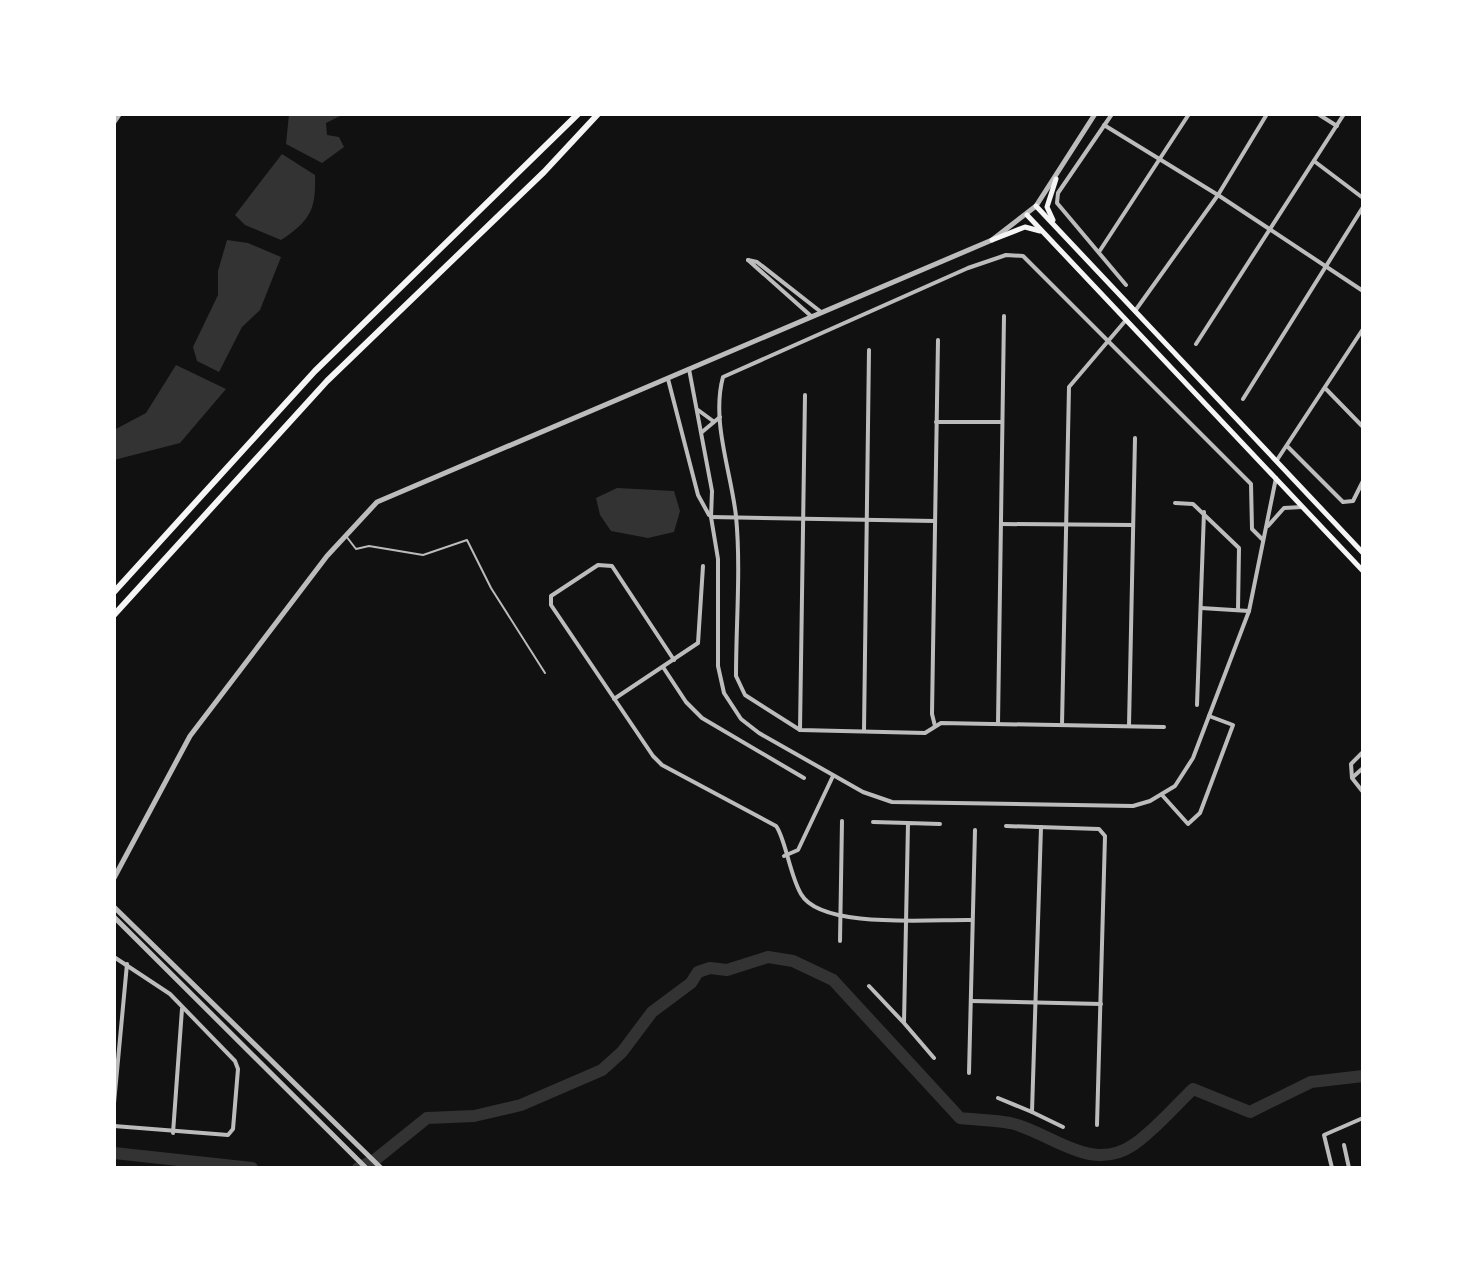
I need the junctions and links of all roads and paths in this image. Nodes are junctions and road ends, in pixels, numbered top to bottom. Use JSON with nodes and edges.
{"nodes":[{"id":1,"x":120,"y":114,"type":"edge"},
{"id":2,"x":578,"y":114,"type":"edge"},
{"id":3,"x":598,"y":114,"type":"edge"},
{"id":4,"x":1095,"y":114,"type":"edge"},
{"id":5,"x":1112,"y":114,"type":"edge"},
{"id":6,"x":1189,"y":114,"type":"edge"},
{"id":7,"x":1267,"y":114,"type":"edge"},
{"id":8,"x":1318,"y":114,"type":"edge"},
{"id":9,"x":1344,"y":114,"type":"edge"},
{"id":10,"x":114,"y":123,"type":"edge"},
{"id":11,"x":1104,"y":125,"type":"junction"},
{"id":12,"x":1337,"y":126,"type":"junction"},
{"id":13,"x":1159,"y":159,"type":"junction"},
{"id":14,"x":1314,"y":161,"type":"junction"},
{"id":15,"x":1056,"y":179,"type":"junction"},
{"id":16,"x":1218,"y":195,"type":"junction"},
{"id":17,"x":1363,"y":198,"type":"edge"},
{"id":18,"x":1036,"y":206,"type":"junction"},
{"id":19,"x":1363,"y":207,"type":"edge"},
{"id":20,"x":1027,"y":215,"type":"junction"},
{"id":21,"x":1269,"y":230,"type":"junction"},
{"id":22,"x":1059,"y":231,"type":"junction"},
{"id":23,"x":1047,"y":236,"type":"junction"},
{"id":24,"x":992,"y":240,"type":"junction"},
{"id":25,"x":1099,"y":252,"type":"junction"},
{"id":26,"x":1325,"y":267,"type":"junction"},
{"id":27,"x":1126,"y":285,"type":"dead end"},
{"id":28,"x":1363,"y":291,"type":"edge"},
{"id":29,"x":1135,"y":311,"type":"junction"},
{"id":30,"x":821,"y":312,"type":"junction"},
{"id":31,"x":811,"y":316,"type":"junction"},
{"id":32,"x":1004,"y":316,"type":"dead end"},
{"id":33,"x":1126,"y":320,"type":"junction"},
{"id":34,"x":1362,"y":334,"type":"edge"},
{"id":35,"x":938,"y":340,"type":"dead end"},
{"id":36,"x":1109,"y":340,"type":"junction"},
{"id":37,"x":1196,"y":344,"type":"dead end"},
{"id":38,"x":869,"y":350,"type":"dead end"},
{"id":39,"x":689,"y":367,"type":"junction"},
{"id":40,"x":668,"y":376,"type":"junction"},
{"id":41,"x":1326,"y":389,"type":"junction"},
{"id":42,"x":805,"y":395,"type":"dead end"},
{"id":43,"x":1243,"y":399,"type":"dead end"},
{"id":44,"x":697,"y":408,"type":"junction"},
{"id":45,"x":720,"y":417,"type":"junction"},
{"id":46,"x":714,"y":421,"type":"junction"},
{"id":47,"x":936,"y":422,"type":"junction"},
{"id":48,"x":1002,"y":422,"type":"junction"},
{"id":49,"x":1363,"y":427,"type":"edge"},
{"id":50,"x":702,"y":432,"type":"junction"},
{"id":51,"x":1135,"y":438,"type":"dead end"},
{"id":52,"x":1288,"y":447,"type":"junction"},
{"id":53,"x":1277,"y":460,"type":"junction"},
{"id":54,"x":1276,"y":476,"type":"junction"},
{"id":55,"x":1363,"y":481,"type":"edge"},
{"id":56,"x":1175,"y":503,"type":"dead end"},
{"id":57,"x":1305,"y":508,"type":"junction"},
{"id":58,"x":1204,"y":512,"type":"junction"},
{"id":59,"x":711,"y":517,"type":"junction"},
{"id":60,"x":736,"y":517,"type":"junction"},
{"id":61,"x":803,"y":519,"type":"junction"},
{"id":62,"x":868,"y":520,"type":"junction"},
{"id":63,"x":935,"y":521,"type":"junction"},
{"id":64,"x":1001,"y":524,"type":"junction"},
{"id":65,"x":1067,"y":525,"type":"junction"},
{"id":66,"x":1133,"y":525,"type":"junction"},
{"id":67,"x":1265,"y":530,"type":"junction"},
{"id":68,"x":345,"y":535,"type":"junction"},
{"id":69,"x":1263,"y":540,"type":"junction"},
{"id":70,"x":1363,"y":553,"type":"edge"},
{"id":71,"x":703,"y":566,"type":"dead end"},
{"id":72,"x":1363,"y":571,"type":"edge"},
{"id":73,"x":114,"y":592,"type":"edge"},
{"id":74,"x":1201,"y":608,"type":"junction"},
{"id":75,"x":1238,"y":610,"type":"junction"},
{"id":76,"x":1249,"y":611,"type":"junction"},
{"id":77,"x":114,"y":615,"type":"edge"},
{"id":78,"x":674,"y":660,"type":"junction"},
{"id":79,"x":663,"y":667,"type":"junction"},
{"id":80,"x":545,"y":673,"type":"dead end"},
{"id":81,"x":614,"y":699,"type":"junction"},
{"id":82,"x":1197,"y":705,"type":"dead end"},
{"id":83,"x":1209,"y":716,"type":"junction"},
{"id":84,"x":998,"y":724,"type":"junction"},
{"id":85,"x":1062,"y":725,"type":"junction"},
{"id":86,"x":935,"y":726,"type":"junction"},
{"id":87,"x":1129,"y":726,"type":"junction"},
{"id":88,"x":1164,"y":727,"type":"dead end"},
{"id":89,"x":800,"y":730,"type":"junction"},
{"id":90,"x":864,"y":732,"type":"junction"},
{"id":91,"x":1363,"y":752,"type":"edge"},
{"id":92,"x":1363,"y":768,"type":"edge"},
{"id":93,"x":833,"y":776,"type":"junction"},
{"id":94,"x":804,"y":778,"type":"dead end"},
{"id":95,"x":1352,"y":778,"type":"junction"},
{"id":96,"x":1363,"y":792,"type":"edge"},
{"id":97,"x":1162,"y":795,"type":"junction"},
{"id":98,"x":842,"y":821,"type":"dead end"},
{"id":99,"x":873,"y":822,"type":"dead end"},
{"id":100,"x":908,"y":823,"type":"junction"},
{"id":101,"x":940,"y":824,"type":"dead end"},
{"id":102,"x":1006,"y":826,"type":"dead end"},
{"id":103,"x":1041,"y":827,"type":"junction"},
{"id":104,"x":975,"y":830,"type":"dead end"},
{"id":105,"x":784,"y":856,"type":"junction"},
{"id":106,"x":114,"y":878,"type":"edge"},
{"id":107,"x":114,"y":907,"type":"edge"},
{"id":108,"x":114,"y":917,"type":"edge"},
{"id":109,"x":840,"y":917,"type":"junction"},
{"id":110,"x":907,"y":918,"type":"junction"},
{"id":111,"x":972,"y":920,"type":"junction"},
{"id":112,"x":840,"y":941,"type":"dead end"},
{"id":113,"x":114,"y":957,"type":"edge"},
{"id":114,"x":127,"y":964,"type":"junction"},
{"id":115,"x":869,"y":986,"type":"dead end"},
{"id":116,"x":971,"y":1001,"type":"junction"},
{"id":117,"x":1036,"y":1002,"type":"junction"},
{"id":118,"x":1101,"y":1004,"type":"junction"},
{"id":119,"x":182,"y":1009,"type":"junction"},
{"id":120,"x":904,"y":1023,"type":"junction"},
{"id":121,"x":934,"y":1058,"type":"dead end"},
{"id":122,"x":969,"y":1073,"type":"dead end"},
{"id":123,"x":998,"y":1098,"type":"dead end"},
{"id":124,"x":114,"y":1103,"type":"edge"},
{"id":125,"x":1032,"y":1112,"type":"junction"},
{"id":126,"x":1363,"y":1118,"type":"edge"},
{"id":127,"x":1097,"y":1125,"type":"dead end"},
{"id":128,"x":114,"y":1126,"type":"edge"},
{"id":129,"x":1063,"y":1127,"type":"dead end"},
{"id":130,"x":173,"y":1133,"type":"junction"},
{"id":131,"x":1344,"y":1145,"type":"dead end"},
{"id":132,"x":380,"y":1167,"type":"edge"},
{"id":133,"x":366,"y":1168,"type":"edge"},
{"id":134,"x":1332,"y":1168,"type":"edge"},
{"id":135,"x":1349,"y":1168,"type":"edge"}],
"edges":[{"from":1,"to":10,"type":"street"},
{"from":2,"to":73,"type":"highway"},
{"from":3,"to":77,"type":"highway"},
{"from":4,"to":15,"type":"street"},
{"from":5,"to":11,"type":"street"},
{"from":6,"to":13,"type":"street"},
{"from":7,"to":16,"type":"street"},
{"from":8,"to":12,"type":"street"},
{"from":9,"to":12,"type":"street"},
{"from":11,"to":13,"type":"street"},
{"from":11,"to":25,"type":"street"},
{"from":12,"to":14,"type":"street"},
{"from":13,"to":16,"type":"street"},
{"from":13,"to":25,"type":"street"},
{"from":14,"to":17,"type":"street"},
{"from":14,"to":21,"type":"street"},
{"from":15,"to":18,"type":"street"},
{"from":15,"to":22,"type":"main road"},
{"from":16,"to":21,"type":"street"},
{"from":16,"to":29,"type":"street"},
{"from":18,"to":20,"type":"street"},
{"from":18,"to":22,"type":"main road"},
{"from":19,"to":26,"type":"street"},
{"from":20,"to":23,"type":"main road"},
{"from":20,"to":24,"type":"street"},
{"from":21,"to":26,"type":"street"},
{"from":21,"to":37,"type":"street"},
{"from":22,"to":29,"type":"main road"},
{"from":23,"to":24,"type":"main road"},
{"from":23,"to":33,"type":"main road"},
{"from":24,"to":30,"type":"street"},
{"from":25,"to":27,"type":"street"},
{"from":26,"to":28,"type":"street"},
{"from":26,"to":43,"type":"street"},
{"from":29,"to":33,"type":"main road"},
{"from":29,"to":53,"type":"main road"},
{"from":30,"to":31,"type":"street"},
{"from":30,"to":31,"type":"street"},
{"from":31,"to":39,"type":"street"},
{"from":32,"to":48,"type":"street"},
{"from":33,"to":36,"type":"street"},
{"from":33,"to":54,"type":"main road"},
{"from":34,"to":41,"type":"street"},
{"from":35,"to":47,"type":"street"},
{"from":36,"to":45,"type":"street"},
{"from":36,"to":65,"type":"street"},
{"from":36,"to":69,"type":"street"},
{"from":38,"to":62,"type":"street"},
{"from":39,"to":40,"type":"street"},
{"from":39,"to":44,"type":"street"},
{"from":40,"to":59,"type":"street"},
{"from":40,"to":68,"type":"street"},
{"from":41,"to":49,"type":"street"},
{"from":41,"to":52,"type":"street"},
{"from":42,"to":61,"type":"street"},
{"from":44,"to":46,"type":"street"},
{"from":44,"to":50,"type":"street"},
{"from":45,"to":46,"type":"street"},
{"from":45,"to":60,"type":"street"},
{"from":46,"to":50,"type":"street"},
{"from":47,"to":48,"type":"street"},
{"from":47,"to":63,"type":"street"},
{"from":48,"to":64,"type":"street"},
{"from":50,"to":59,"type":"street"},
{"from":51,"to":66,"type":"street"},
{"from":52,"to":53,"type":"street"},
{"from":52,"to":55,"type":"street"},
{"from":53,"to":70,"type":"main road"},
{"from":54,"to":57,"type":"main road"},
{"from":54,"to":67,"type":"street"},
{"from":56,"to":58,"type":"street"},
{"from":57,"to":67,"type":"street"},
{"from":57,"to":72,"type":"main road"},
{"from":58,"to":74,"type":"street"},
{"from":58,"to":75,"type":"street"},
{"from":59,"to":60,"type":"street"},
{"from":59,"to":93,"type":"street"},
{"from":60,"to":61,"type":"street"},
{"from":60,"to":89,"type":"street"},
{"from":61,"to":62,"type":"street"},
{"from":61,"to":89,"type":"street"},
{"from":62,"to":63,"type":"street"},
{"from":62,"to":90,"type":"street"},
{"from":63,"to":86,"type":"street"},
{"from":64,"to":65,"type":"street"},
{"from":64,"to":84,"type":"street"},
{"from":65,"to":66,"type":"street"},
{"from":65,"to":85,"type":"street"},
{"from":66,"to":87,"type":"street"},
{"from":67,"to":69,"type":"street"},
{"from":68,"to":80,"type":"lane"},
{"from":68,"to":106,"type":"street"},
{"from":69,"to":76,"type":"street"},
{"from":71,"to":78,"type":"street"},
{"from":74,"to":75,"type":"street"},
{"from":74,"to":82,"type":"street"},
{"from":75,"to":76,"type":"street"},
{"from":76,"to":83,"type":"street"},
{"from":78,"to":79,"type":"street"},
{"from":78,"to":81,"type":"street"},
{"from":79,"to":81,"type":"street"},
{"from":79,"to":94,"type":"street"},
{"from":81,"to":105,"type":"street"},
{"from":83,"to":97,"type":"street"},
{"from":83,"to":97,"type":"street"},
{"from":84,"to":85,"type":"street"},
{"from":84,"to":86,"type":"street"},
{"from":85,"to":87,"type":"street"},
{"from":86,"to":90,"type":"street"},
{"from":87,"to":88,"type":"street"},
{"from":89,"to":90,"type":"street"},
{"from":91,"to":95,"type":"street"},
{"from":92,"to":95,"type":"street"},
{"from":93,"to":97,"type":"street"},
{"from":93,"to":105,"type":"street"},
{"from":95,"to":96,"type":"street"},
{"from":98,"to":109,"type":"street"},
{"from":99,"to":100,"type":"street"},
{"from":100,"to":101,"type":"street"},
{"from":100,"to":110,"type":"street"},
{"from":102,"to":103,"type":"street"},
{"from":103,"to":117,"type":"street"},
{"from":103,"to":118,"type":"street"},
{"from":104,"to":111,"type":"street"},
{"from":105,"to":109,"type":"street"},
{"from":107,"to":132,"type":"street"},
{"from":108,"to":133,"type":"street"},
{"from":109,"to":110,"type":"street"},
{"from":109,"to":112,"type":"street"},
{"from":110,"to":111,"type":"street"},
{"from":110,"to":120,"type":"street"},
{"from":111,"to":116,"type":"street"},
{"from":113,"to":114,"type":"street"},
{"from":114,"to":119,"type":"street"},
{"from":114,"to":124,"type":"street"},
{"from":115,"to":120,"type":"street"},
{"from":116,"to":117,"type":"street"},
{"from":116,"to":122,"type":"street"},
{"from":117,"to":118,"type":"street"},
{"from":117,"to":125,"type":"street"},
{"from":118,"to":127,"type":"street"},
{"from":119,"to":130,"type":"street"},
{"from":119,"to":130,"type":"street"},
{"from":120,"to":121,"type":"street"},
{"from":123,"to":125,"type":"street"},
{"from":125,"to":129,"type":"street"},
{"from":126,"to":134,"type":"street"},
{"from":128,"to":130,"type":"street"},
{"from":131,"to":135,"type":"street"}]}
